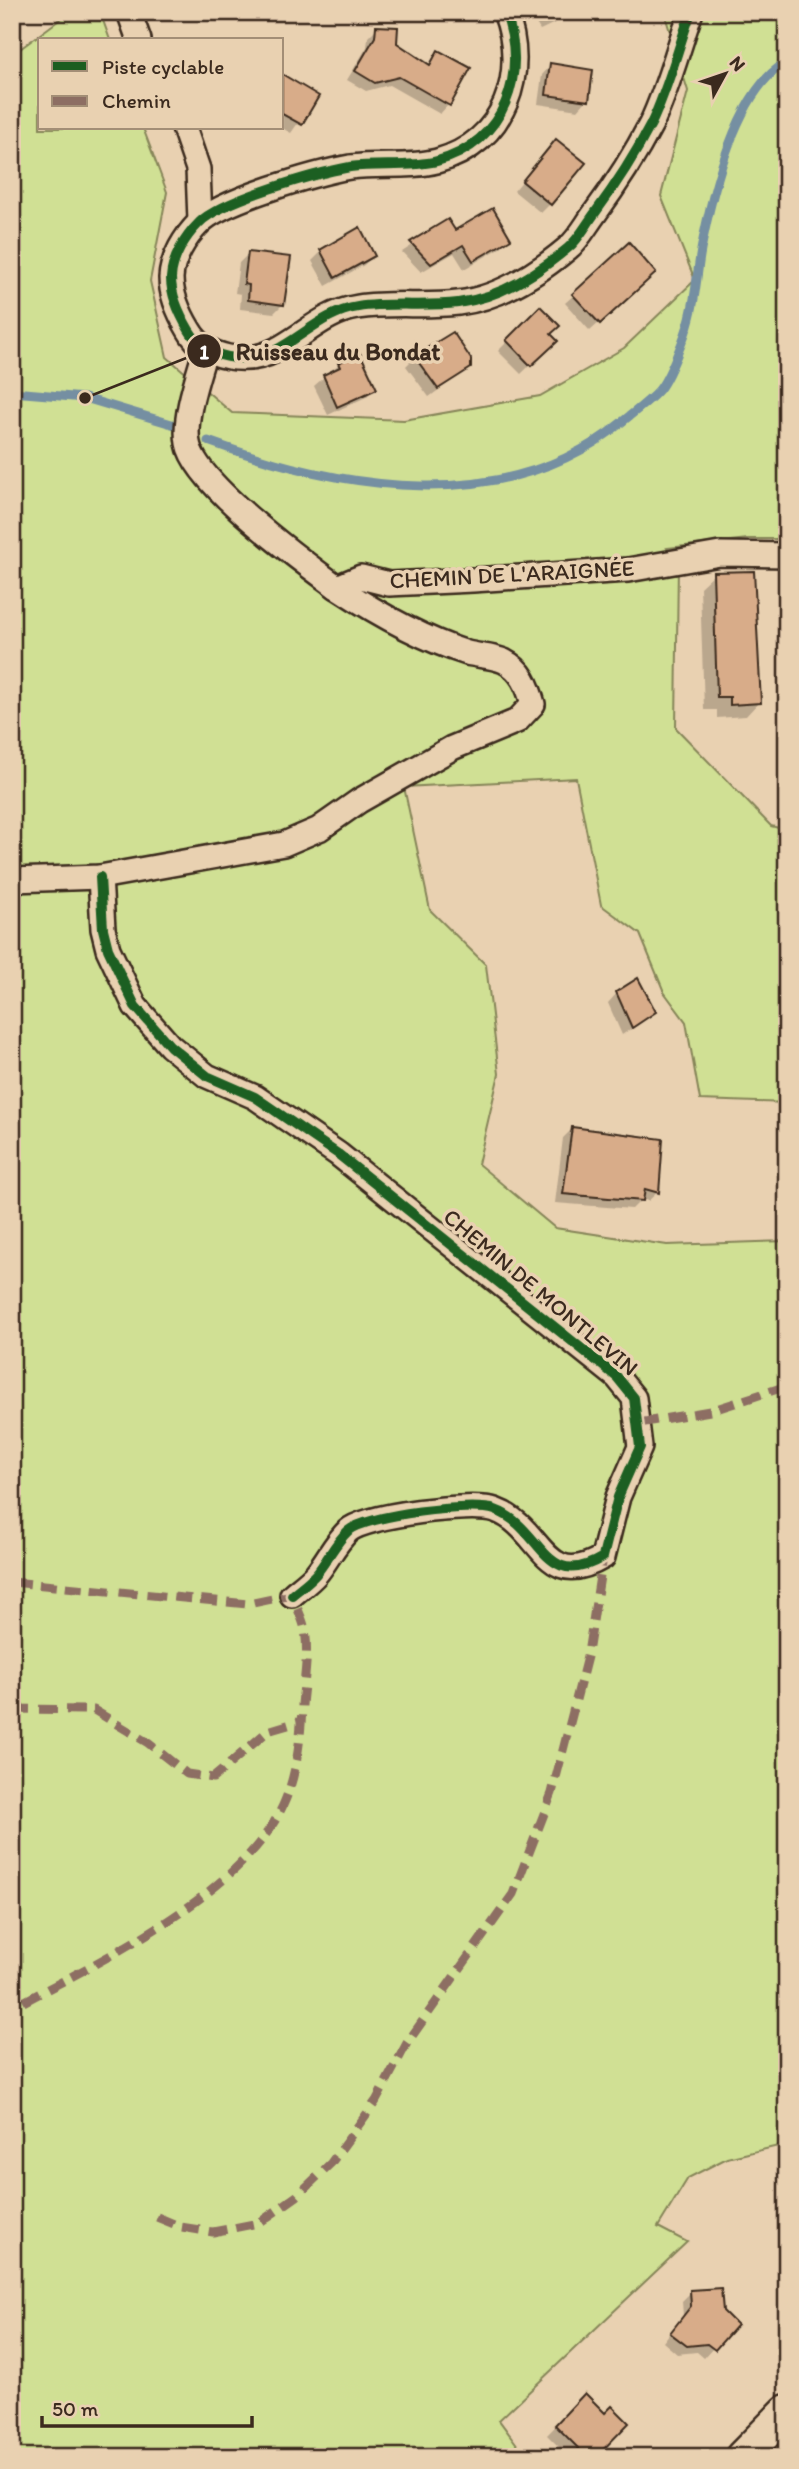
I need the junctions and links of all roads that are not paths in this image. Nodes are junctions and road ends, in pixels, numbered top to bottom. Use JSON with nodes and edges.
{"nodes":[{"id":1,"x":130,"y":12,"type":"edge"},
{"id":2,"x":505,"y":12,"type":"edge"},
{"id":3,"x":691,"y":12,"type":"edge"},
{"id":4,"x":138,"y":38,"type":"edge"},
{"id":5,"x":185,"y":130,"type":"edge"},
{"id":6,"x":200,"y":221,"type":"junction"},
{"id":7,"x":206,"y":348,"type":"junction"},
{"id":8,"x":787,"y":555,"type":"edge"},
{"id":9,"x":337,"y":587,"type":"junction"},
{"id":10,"x":100,"y":877,"type":"junction"},
{"id":11,"x":12,"y":880,"type":"edge"},
{"id":12,"x":292,"y":1595,"type":"dead end"},
{"id":13,"x":787,"y":2411,"type":"edge"},
{"id":14,"x":742,"y":2457,"type":"edge"}],
"edges":[{"from":1,"to":4,"type":"street"},
{"from":2,"to":6,"type":"street"},
{"from":3,"to":7,"type":"street"},
{"from":5,"to":6,"type":"street"},
{"from":6,"to":7,"type":"street"},
{"from":7,"to":9,"type":"street"},
{"from":8,"to":9,"type":"street","name":"CHEMIN DE L'ARAIGNÉE"},
{"from":9,"to":10,"type":"street"},
{"from":10,"to":11,"type":"street"},
{"from":10,"to":12,"type":"street","name":"CHEMIN DE MONTLEVIN"},
{"from":13,"to":14,"type":"main road"}]}
